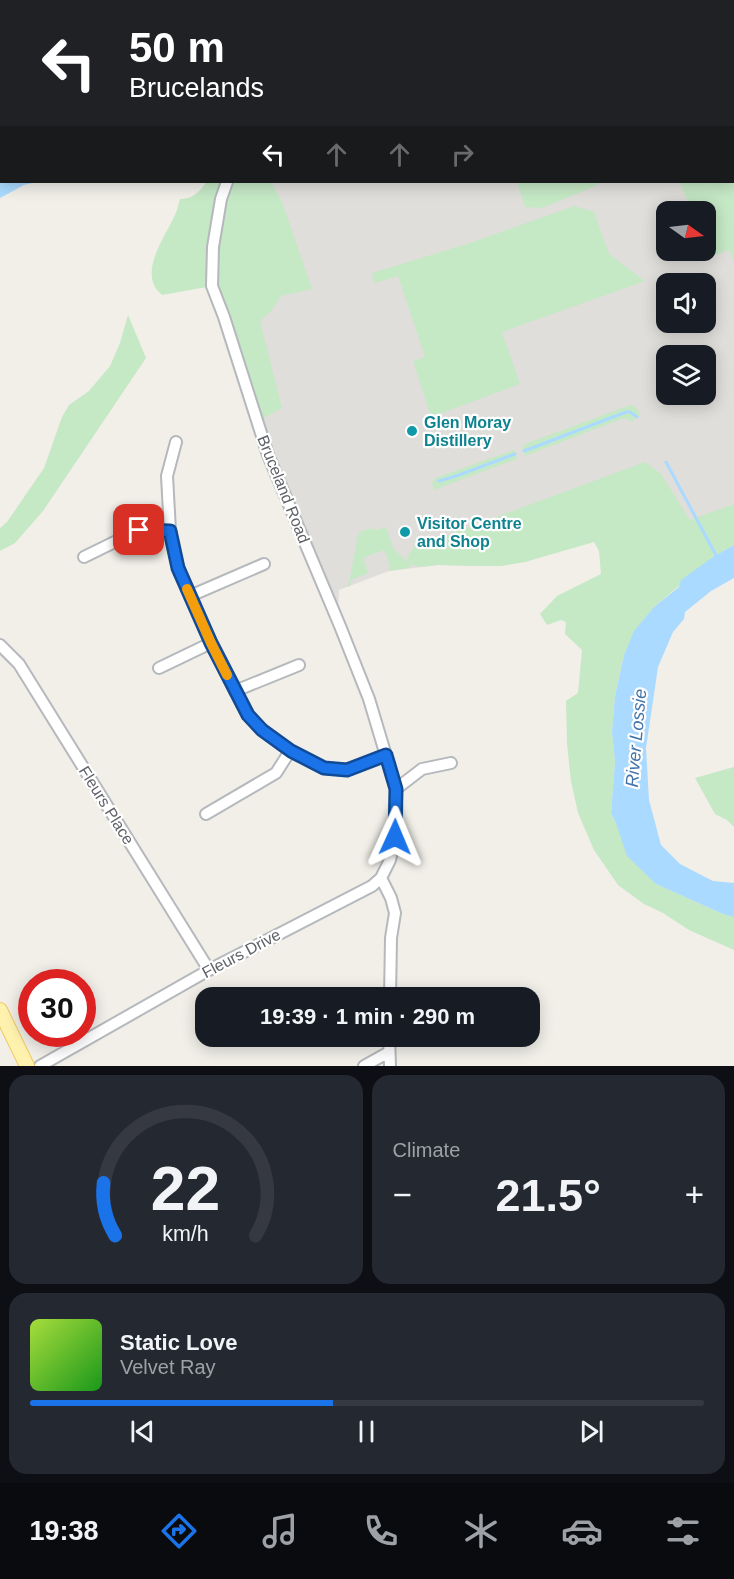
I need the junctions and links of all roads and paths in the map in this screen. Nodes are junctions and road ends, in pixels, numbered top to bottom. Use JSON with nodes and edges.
{"nodes":[{"id":1,"x":226,"y":183,"type":"edge"},
{"id":2,"x":176,"y":442,"type":"dead end"},
{"id":3,"x":170,"y":531,"type":"junction"},
{"id":4,"x":84,"y":557,"type":"dead end"},
{"id":5,"x":264,"y":564,"type":"dead end"},
{"id":6,"x":190,"y":596,"type":"junction"},
{"id":7,"x":211,"y":643,"type":"junction"},
{"id":8,"x":0,"y":645,"type":"edge"},
{"id":9,"x":299,"y":664,"type":"dead end"},
{"id":10,"x":159,"y":668,"type":"dead end"},
{"id":11,"x":236,"y":691,"type":"junction"},
{"id":12,"x":291,"y":751,"type":"junction"},
{"id":13,"x":386,"y":755,"type":"junction"},
{"id":14,"x":451,"y":763,"type":"dead end"},
{"id":15,"x":396,"y":789,"type":"junction"},
{"id":16,"x":206,"y":814,"type":"dead end"},
{"id":17,"x":381,"y":879,"type":"junction"},
{"id":18,"x":209,"y":970,"type":"junction"},
{"id":19,"x":390,"y":987,"type":"edge"},
{"id":20,"x":0,"y":1010,"type":"edge"},
{"id":21,"x":389,"y":1047,"type":"edge"},
{"id":22,"x":389,"y":1052,"type":"junction"},
{"id":23,"x":27,"y":1066,"type":"edge"},
{"id":24,"x":40,"y":1066,"type":"edge"},
{"id":25,"x":364,"y":1066,"type":"edge"},
{"id":26,"x":390,"y":1066,"type":"edge"}],
"edges":[{"from":1,"to":13,"type":"street","name":"Bruceland Road"},
{"from":2,"to":3,"type":"street"},
{"from":3,"to":4,"type":"street"},
{"from":3,"to":6,"type":"street"},
{"from":5,"to":6,"type":"street"},
{"from":6,"to":7,"type":"street"},
{"from":7,"to":10,"type":"street"},
{"from":7,"to":11,"type":"street"},
{"from":8,"to":18,"type":"street","name":"Fleurs Place"},
{"from":9,"to":11,"type":"street"},
{"from":11,"to":12,"type":"street"},
{"from":12,"to":13,"type":"street"},
{"from":12,"to":16,"type":"street"},
{"from":13,"to":15,"type":"street","name":"Bruceland Road"},
{"from":14,"to":15,"type":"street"},
{"from":15,"to":17,"type":"street","name":"Bruceland Road"},
{"from":17,"to":18,"type":"street","name":"Fleurs Drive"},
{"from":17,"to":19,"type":"street"},
{"from":18,"to":24,"type":"street","name":"Fleurs Drive"},
{"from":20,"to":23,"type":"main road"},
{"from":21,"to":22,"type":"street"},
{"from":22,"to":25,"type":"street"},
{"from":22,"to":26,"type":"street"}]}
